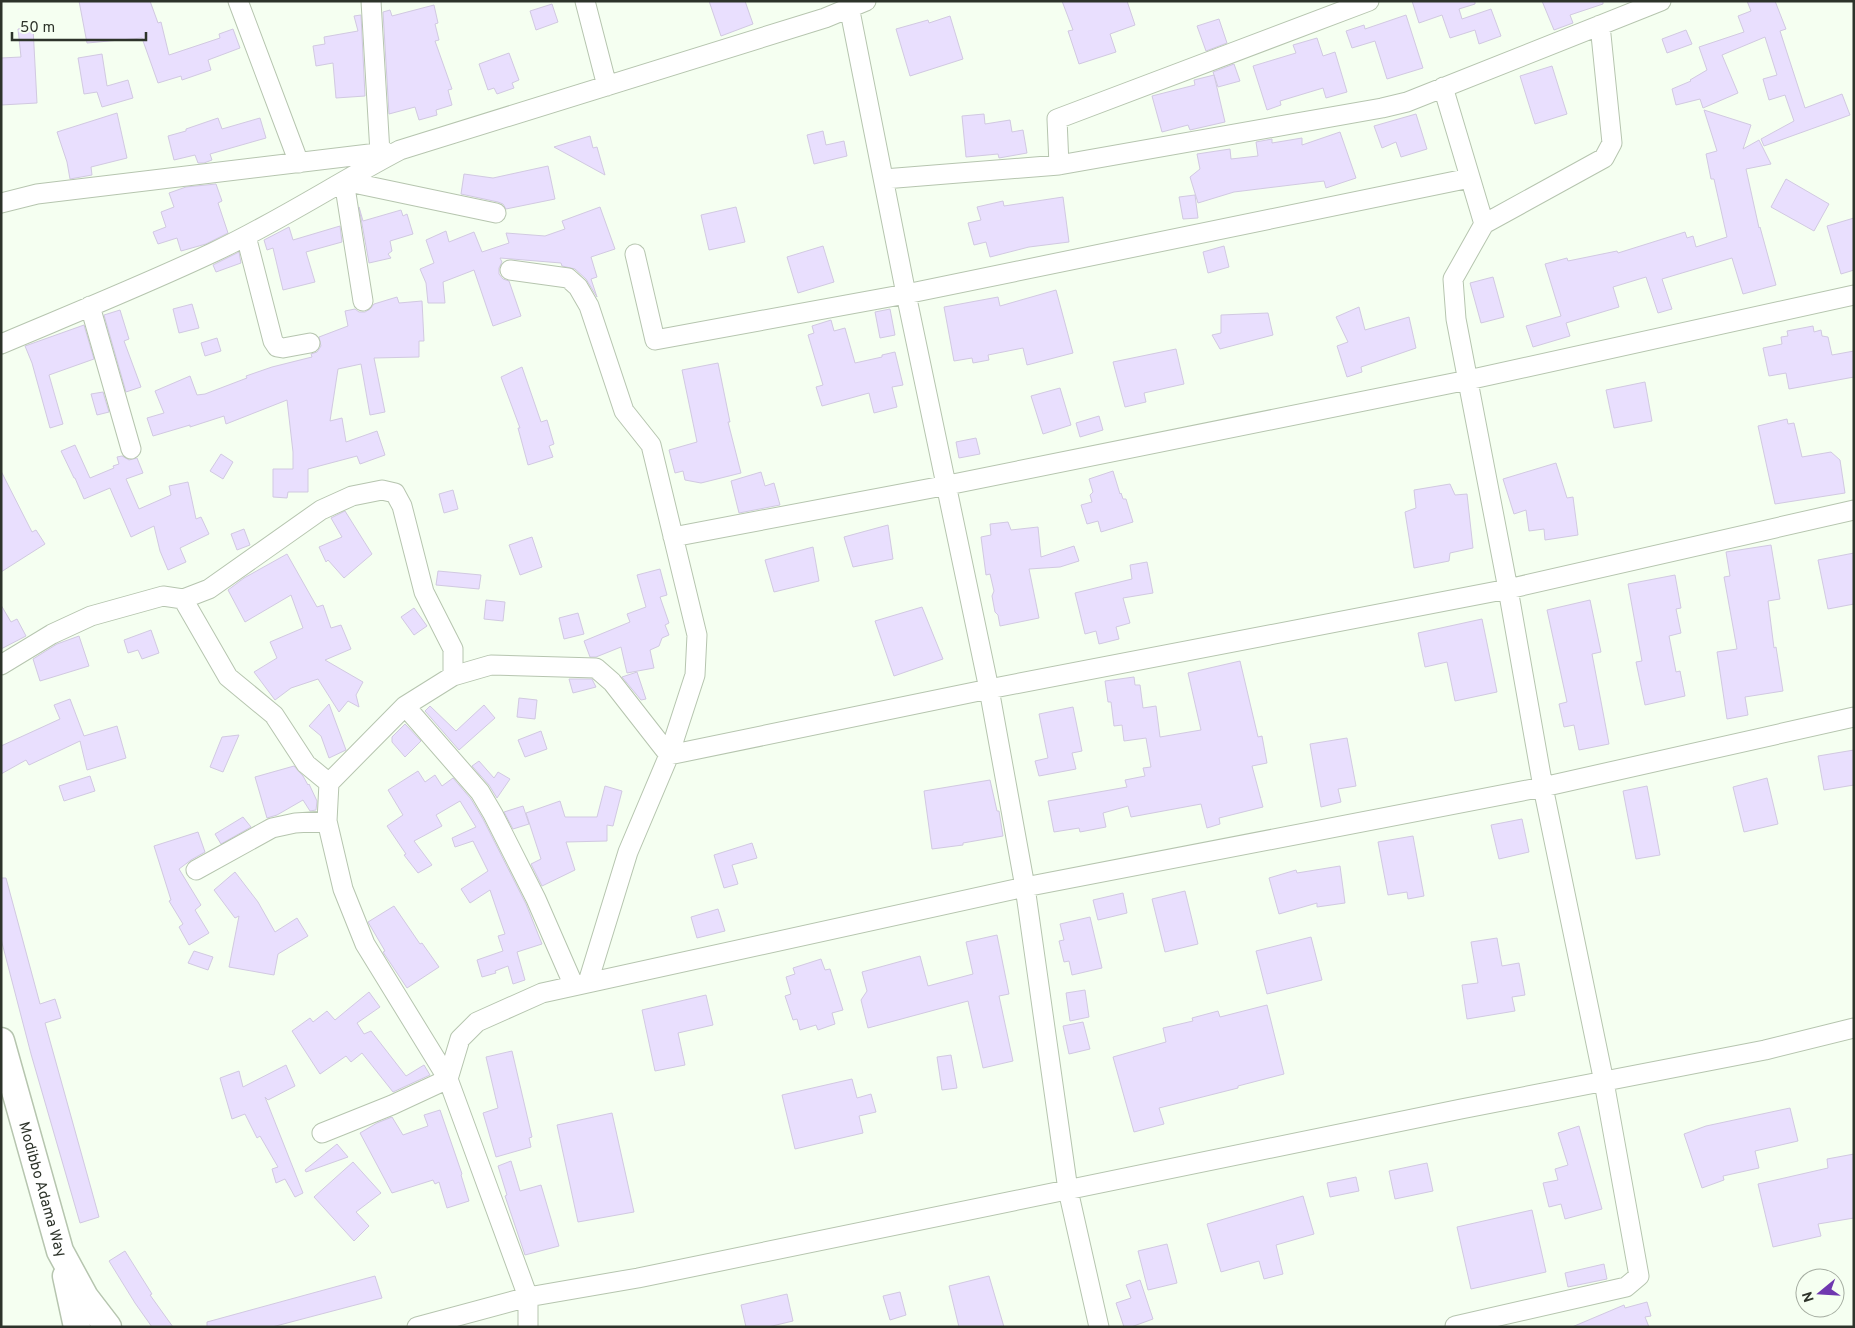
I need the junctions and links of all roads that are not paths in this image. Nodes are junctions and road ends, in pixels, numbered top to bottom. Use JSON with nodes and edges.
{"nodes":[{"id":1,"x":238,"y":1,"type":"edge"},
{"id":2,"x":370,"y":1,"type":"edge"},
{"id":3,"x":585,"y":1,"type":"edge"},
{"id":4,"x":1369,"y":1,"type":"edge"},
{"id":5,"x":1661,"y":1,"type":"edge"},
{"id":6,"x":854,"y":3,"type":"edge"},
{"id":7,"x":1600,"y":25,"type":"junction"},
{"id":8,"x":607,"y":86,"type":"junction"},
{"id":9,"x":1444,"y":87,"type":"junction"},
{"id":10,"x":400,"y":150,"type":"junction"},
{"id":11,"x":380,"y":153,"type":"junction"},
{"id":12,"x":299,"y":162,"type":"junction"},
{"id":13,"x":1060,"y":165,"type":"junction"},
{"id":14,"x":1470,"y":178,"type":"junction"},
{"id":15,"x":884,"y":179,"type":"junction"},
{"id":16,"x":344,"y":181,"type":"junction"},
{"id":17,"x":1,"y":203,"type":"edge"},
{"id":18,"x":496,"y":213,"type":"dead end"},
{"id":19,"x":1484,"y":224,"type":"junction"},
{"id":20,"x":246,"y":236,"type":"junction"},
{"id":21,"x":635,"y":254,"type":"dead end"},
{"id":22,"x":510,"y":270,"type":"dead end"},
{"id":23,"x":906,"y":294,"type":"junction"},
{"id":24,"x":1854,"y":295,"type":"edge"},
{"id":25,"x":364,"y":302,"type":"dead end"},
{"id":26,"x":90,"y":306,"type":"junction"},
{"id":27,"x":310,"y":343,"type":"dead end"},
{"id":28,"x":1,"y":344,"type":"edge"},
{"id":29,"x":1468,"y":380,"type":"junction"},
{"id":30,"x":131,"y":449,"type":"dead end"},
{"id":31,"x":948,"y":484,"type":"junction"},
{"id":32,"x":1854,"y":510,"type":"edge"},
{"id":33,"x":673,"y":537,"type":"junction"},
{"id":34,"x":1508,"y":588,"type":"junction"},
{"id":35,"x":183,"y":599,"type":"junction"},
{"id":36,"x":1,"y":666,"type":"edge"},
{"id":37,"x":453,"y":676,"type":"junction"},
{"id":38,"x":990,"y":688,"type":"junction"},
{"id":39,"x":405,"y":706,"type":"junction"},
{"id":40,"x":1854,"y":717,"type":"edge"},
{"id":41,"x":669,"y":756,"type":"junction"},
{"id":42,"x":329,"y":783,"type":"junction"},
{"id":43,"x":1543,"y":787,"type":"junction"},
{"id":44,"x":327,"y":820,"type":"junction"},
{"id":45,"x":196,"y":870,"type":"dead end"},
{"id":46,"x":1025,"y":887,"type":"junction"},
{"id":47,"x":581,"y":984,"type":"junction"},
{"id":48,"x":1854,"y":1028,"type":"edge"},
{"id":49,"x":1,"y":1041,"type":"edge"},
{"id":50,"x":448,"y":1078,"type":"junction"},
{"id":51,"x":1604,"y":1082,"type":"junction"},
{"id":52,"x":322,"y":1133,"type":"dead end"},
{"id":53,"x":1068,"y":1190,"type":"junction"},
{"id":54,"x":60,"y":1251,"type":"junction"},
{"id":55,"x":528,"y":1297,"type":"junction"},
{"id":56,"x":1455,"y":1326,"type":"edge"},
{"id":57,"x":77,"y":1327,"type":"edge"},
{"id":58,"x":108,"y":1327,"type":"edge"},
{"id":59,"x":418,"y":1327,"type":"edge"},
{"id":60,"x":528,"y":1327,"type":"edge"},
{"id":61,"x":1098,"y":1327,"type":"edge"}],
"edges":[{"from":1,"to":12,"type":"street"},
{"from":2,"to":11,"type":"street"},
{"from":3,"to":8,"type":"street"},
{"from":4,"to":13,"type":"street"},
{"from":5,"to":7,"type":"street"},
{"from":6,"to":8,"type":"street"},
{"from":6,"to":15,"type":"street"},
{"from":7,"to":9,"type":"street"},
{"from":7,"to":19,"type":"street"},
{"from":8,"to":10,"type":"street"},
{"from":9,"to":13,"type":"street"},
{"from":9,"to":14,"type":"street"},
{"from":10,"to":11,"type":"street"},
{"from":10,"to":16,"type":"street"},
{"from":11,"to":12,"type":"street"},
{"from":12,"to":17,"type":"street"},
{"from":13,"to":15,"type":"street"},
{"from":14,"to":19,"type":"street"},
{"from":14,"to":23,"type":"street"},
{"from":15,"to":23,"type":"street"},
{"from":16,"to":18,"type":"street"},
{"from":16,"to":20,"type":"street"},
{"from":16,"to":25,"type":"street"},
{"from":19,"to":29,"type":"street"},
{"from":20,"to":26,"type":"street"},
{"from":20,"to":27,"type":"street"},
{"from":21,"to":23,"type":"street"},
{"from":22,"to":33,"type":"street"},
{"from":23,"to":31,"type":"street"},
{"from":24,"to":29,"type":"street"},
{"from":26,"to":28,"type":"street"},
{"from":26,"to":30,"type":"street"},
{"from":29,"to":31,"type":"street"},
{"from":29,"to":34,"type":"street"},
{"from":31,"to":33,"type":"street"},
{"from":31,"to":38,"type":"street"},
{"from":32,"to":34,"type":"street"},
{"from":33,"to":41,"type":"street"},
{"from":34,"to":38,"type":"street"},
{"from":34,"to":43,"type":"street"},
{"from":35,"to":36,"type":"street"},
{"from":35,"to":37,"type":"street"},
{"from":35,"to":42,"type":"street"},
{"from":37,"to":39,"type":"street"},
{"from":37,"to":41,"type":"street"},
{"from":38,"to":41,"type":"street"},
{"from":38,"to":46,"type":"street"},
{"from":39,"to":42,"type":"street"},
{"from":39,"to":47,"type":"street"},
{"from":40,"to":43,"type":"street"},
{"from":41,"to":47,"type":"street"},
{"from":42,"to":44,"type":"street"},
{"from":43,"to":46,"type":"street"},
{"from":43,"to":51,"type":"street"},
{"from":44,"to":45,"type":"street"},
{"from":44,"to":50,"type":"street"},
{"from":46,"to":47,"type":"street"},
{"from":46,"to":53,"type":"street"},
{"from":47,"to":50,"type":"street"},
{"from":48,"to":51,"type":"street"},
{"from":49,"to":54,"type":"main road","name":"Modibbo Adama Way"},
{"from":50,"to":52,"type":"street"},
{"from":50,"to":55,"type":"street"},
{"from":51,"to":53,"type":"street"},
{"from":51,"to":56,"type":"street"},
{"from":53,"to":55,"type":"street"},
{"from":53,"to":61,"type":"street"},
{"from":54,"to":57,"type":"main road"},
{"from":54,"to":58,"type":"main road","name":"Modibbo Adama Way"},
{"from":55,"to":59,"type":"street"},
{"from":55,"to":60,"type":"street"}]}
